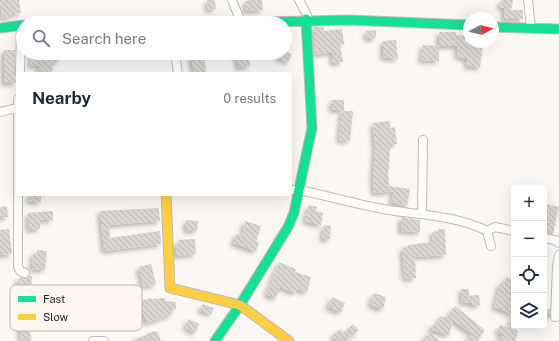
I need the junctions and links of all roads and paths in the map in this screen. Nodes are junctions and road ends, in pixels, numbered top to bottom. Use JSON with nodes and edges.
{"nodes":[{"id":1,"x":232,"y":0,"type":"edge"},
{"id":2,"x":299,"y":0,"type":"edge"},
{"id":3,"x":528,"y":0,"type":"edge"},
{"id":4,"x":239,"y":16,"type":"edge"},
{"id":5,"x":307,"y":19,"type":"junction"},
{"id":6,"x":292,"y":20,"type":"edge"},
{"id":7,"x":463,"y":25,"type":"edge"},
{"id":8,"x":16,"y":26,"type":"edge"},
{"id":9,"x":499,"y":27,"type":"edge"},
{"id":10,"x":0,"y":28,"type":"edge"},
{"id":11,"x":531,"y":28,"type":"junction"},
{"id":12,"x":559,"y":29,"type":"edge"},
{"id":13,"x":21,"y":60,"type":"edge"},
{"id":14,"x":176,"y":60,"type":"edge"},
{"id":15,"x":20,"y":72,"type":"edge"},
{"id":16,"x":178,"y":72,"type":"edge"},
{"id":17,"x":16,"y":108,"type":"edge"},
{"id":18,"x":0,"y":112,"type":"edge"},
{"id":19,"x":423,"y":140,"type":"dead end"},
{"id":20,"x":295,"y":190,"type":"edge"},
{"id":21,"x":18,"y":196,"type":"edge"},
{"id":22,"x":166,"y":196,"type":"edge"},
{"id":23,"x":422,"y":214,"type":"junction"},
{"id":24,"x":511,"y":230,"type":"edge"},
{"id":25,"x":487,"y":232,"type":"junction"},
{"id":26,"x":547,"y":239,"type":"edge"},
{"id":27,"x":559,"y":243,"type":"edge"},
{"id":28,"x":491,"y":246,"type":"dead end"},
{"id":29,"x":559,"y":255,"type":"edge"},
{"id":30,"x":25,"y":274,"type":"dead end"},
{"id":31,"x":240,"y":305,"type":"junction"},
{"id":32,"x":555,"y":317,"type":"dead end"},
{"id":33,"x":93,"y":341,"type":"edge"},
{"id":34,"x":104,"y":341,"type":"edge"},
{"id":35,"x":215,"y":341,"type":"edge"},
{"id":36,"x":289,"y":341,"type":"edge"}],
"edges":[{"from":1,"to":4,"type":"street"},
{"from":2,"to":5,"type":"street"},
{"from":3,"to":11,"type":"street"},
{"from":5,"to":6,"type":"street"},
{"from":5,"to":7,"type":"street"},
{"from":5,"to":20,"type":"street"},
{"from":8,"to":10,"type":"street"},
{"from":9,"to":11,"type":"street"},
{"from":11,"to":12,"type":"street"},
{"from":13,"to":15,"type":"street"},
{"from":14,"to":16,"type":"street"},
{"from":17,"to":18,"type":"street"},
{"from":19,"to":23,"type":"street"},
{"from":20,"to":23,"type":"street"},
{"from":20,"to":31,"type":"street"},
{"from":21,"to":30,"type":"street"},
{"from":22,"to":31,"type":"street"},
{"from":23,"to":25,"type":"street"},
{"from":24,"to":25,"type":"street"},
{"from":25,"to":28,"type":"street"},
{"from":26,"to":27,"type":"street"},
{"from":29,"to":32,"type":"street"},
{"from":31,"to":35,"type":"street"},
{"from":31,"to":36,"type":"street"},
{"from":33,"to":34,"type":"street"}]}
